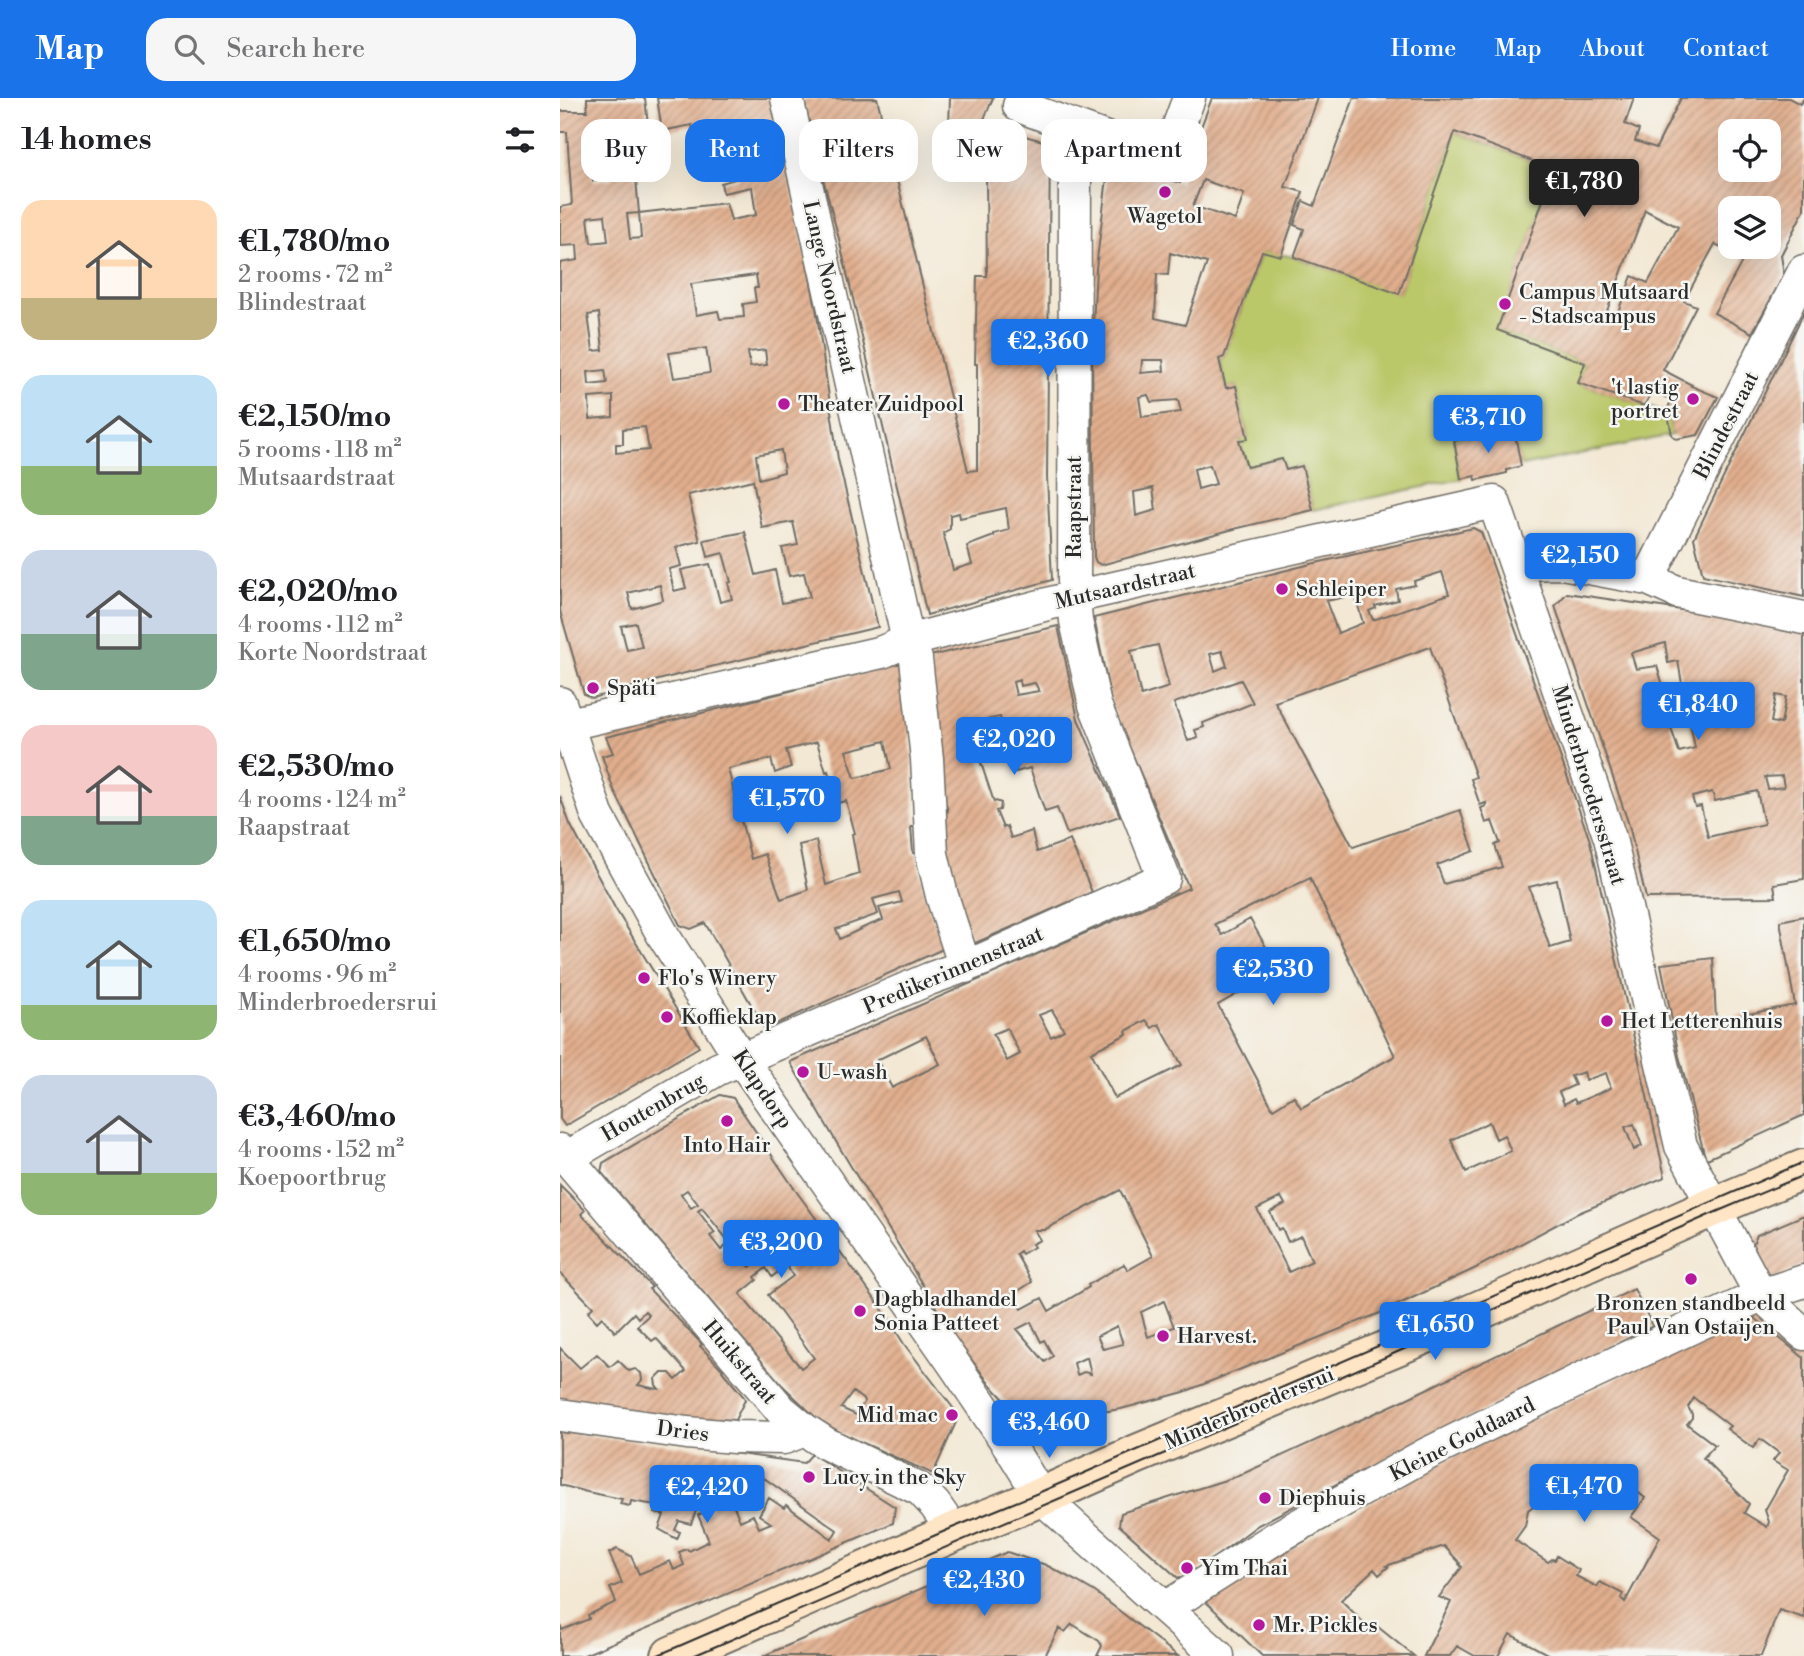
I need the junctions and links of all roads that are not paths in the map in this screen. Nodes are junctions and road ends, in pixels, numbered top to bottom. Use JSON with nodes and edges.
{"nodes":[{"id":1,"x":787,"y":98,"type":"edge"},
{"id":2,"x":1022,"y":98,"type":"edge"},
{"id":3,"x":1189,"y":98,"type":"edge"},
{"id":4,"x":1054,"y":119,"type":"edge"},
{"id":5,"x":1181,"y":119,"type":"edge"},
{"id":6,"x":1075,"y":182,"type":"edge"},
{"id":7,"x":1804,"y":271,"type":"edge"},
{"id":8,"x":1516,"y":564,"type":"junction"},
{"id":9,"x":1648,"y":579,"type":"junction"},
{"id":10,"x":1074,"y":597,"type":"junction"},
{"id":11,"x":1804,"y":618,"type":"edge"},
{"id":12,"x":908,"y":641,"type":"junction"},
{"id":13,"x":562,"y":718,"type":"edge"},
{"id":14,"x":1164,"y":878,"type":"joint"},
{"id":15,"x":965,"y":967,"type":"junction"},
{"id":16,"x":741,"y":1060,"type":"junction"},
{"id":17,"x":563,"y":1154,"type":"edge"},
{"id":18,"x":1804,"y":1169,"type":"edge"},
{"id":19,"x":1713,"y":1207,"type":"junction"},
{"id":20,"x":1804,"y":1281,"type":"edge"},
{"id":21,"x":1761,"y":1295,"type":"junction"},
{"id":22,"x":1804,"y":1334,"type":"edge"},
{"id":23,"x":560,"y":1415,"type":"edge"},
{"id":24,"x":805,"y":1430,"type":"junction"},
{"id":25,"x":1041,"y":1497,"type":"junction"},
{"id":26,"x":954,"y":1532,"type":"junction"},
{"id":27,"x":1165,"y":1608,"type":"junction"},
{"id":28,"x":671,"y":1656,"type":"edge"},
{"id":29,"x":1218,"y":1656,"type":"edge"}],
"edges":[{"from":1,"to":12,"type":"street","name":"Lange Noordstraat"},
{"from":2,"to":4,"type":"street"},
{"from":3,"to":5,"type":"street"},
{"from":6,"to":10,"type":"street","name":"Raapstraat"},
{"from":7,"to":9,"type":"street","name":"Blindestraat"},
{"from":8,"to":9,"type":"street"},
{"from":8,"to":10,"type":"street","name":"Mutsaardstraat"},
{"from":8,"to":19,"type":"street","name":"Minderbroedersstraat"},
{"from":9,"to":11,"type":"street"},
{"from":10,"to":12,"type":"street","name":"Mutsaardstraat"},
{"from":10,"to":14,"type":"street","name":"Raapstraat"},
{"from":12,"to":13,"type":"street","name":"Mutsaardstraat"},
{"from":12,"to":15,"type":"street","name":"Lange Noordstraat"},
{"from":13,"to":16,"type":"street","name":"Klapdorp"},
{"from":14,"to":15,"type":"street","name":"Predikerinnenstraat"},
{"from":15,"to":16,"type":"street","name":"Predikerinnenstraat"},
{"from":16,"to":17,"type":"street","name":"Houtenbrug"},
{"from":16,"to":25,"type":"street","name":"Klapdorp"},
{"from":17,"to":24,"type":"street","name":"Huikstraat"},
{"from":18,"to":19,"type":"street","name":"Minderbroedersrui"},
{"from":19,"to":21,"type":"street","name":"Minderbroedersstraat"},
{"from":19,"to":25,"type":"street","name":"Minderbroedersrui"},
{"from":20,"to":21,"type":"street","name":"Kleine Goddaard"},
{"from":21,"to":22,"type":"street","name":"Minderbroedersstraat"},
{"from":21,"to":27,"type":"street","name":"Kleine Goddaard"},
{"from":23,"to":24,"type":"street","name":"Dries"},
{"from":24,"to":26,"type":"street","name":"Huikstraat"},
{"from":25,"to":26,"type":"street","name":"Minderbroedersrui"},
{"from":25,"to":27,"type":"street","name":"Klapdorp"},
{"from":26,"to":28,"type":"street","name":"Minderbroedersrui"},
{"from":27,"to":29,"type":"street","name":"Klapdorp"}]}
